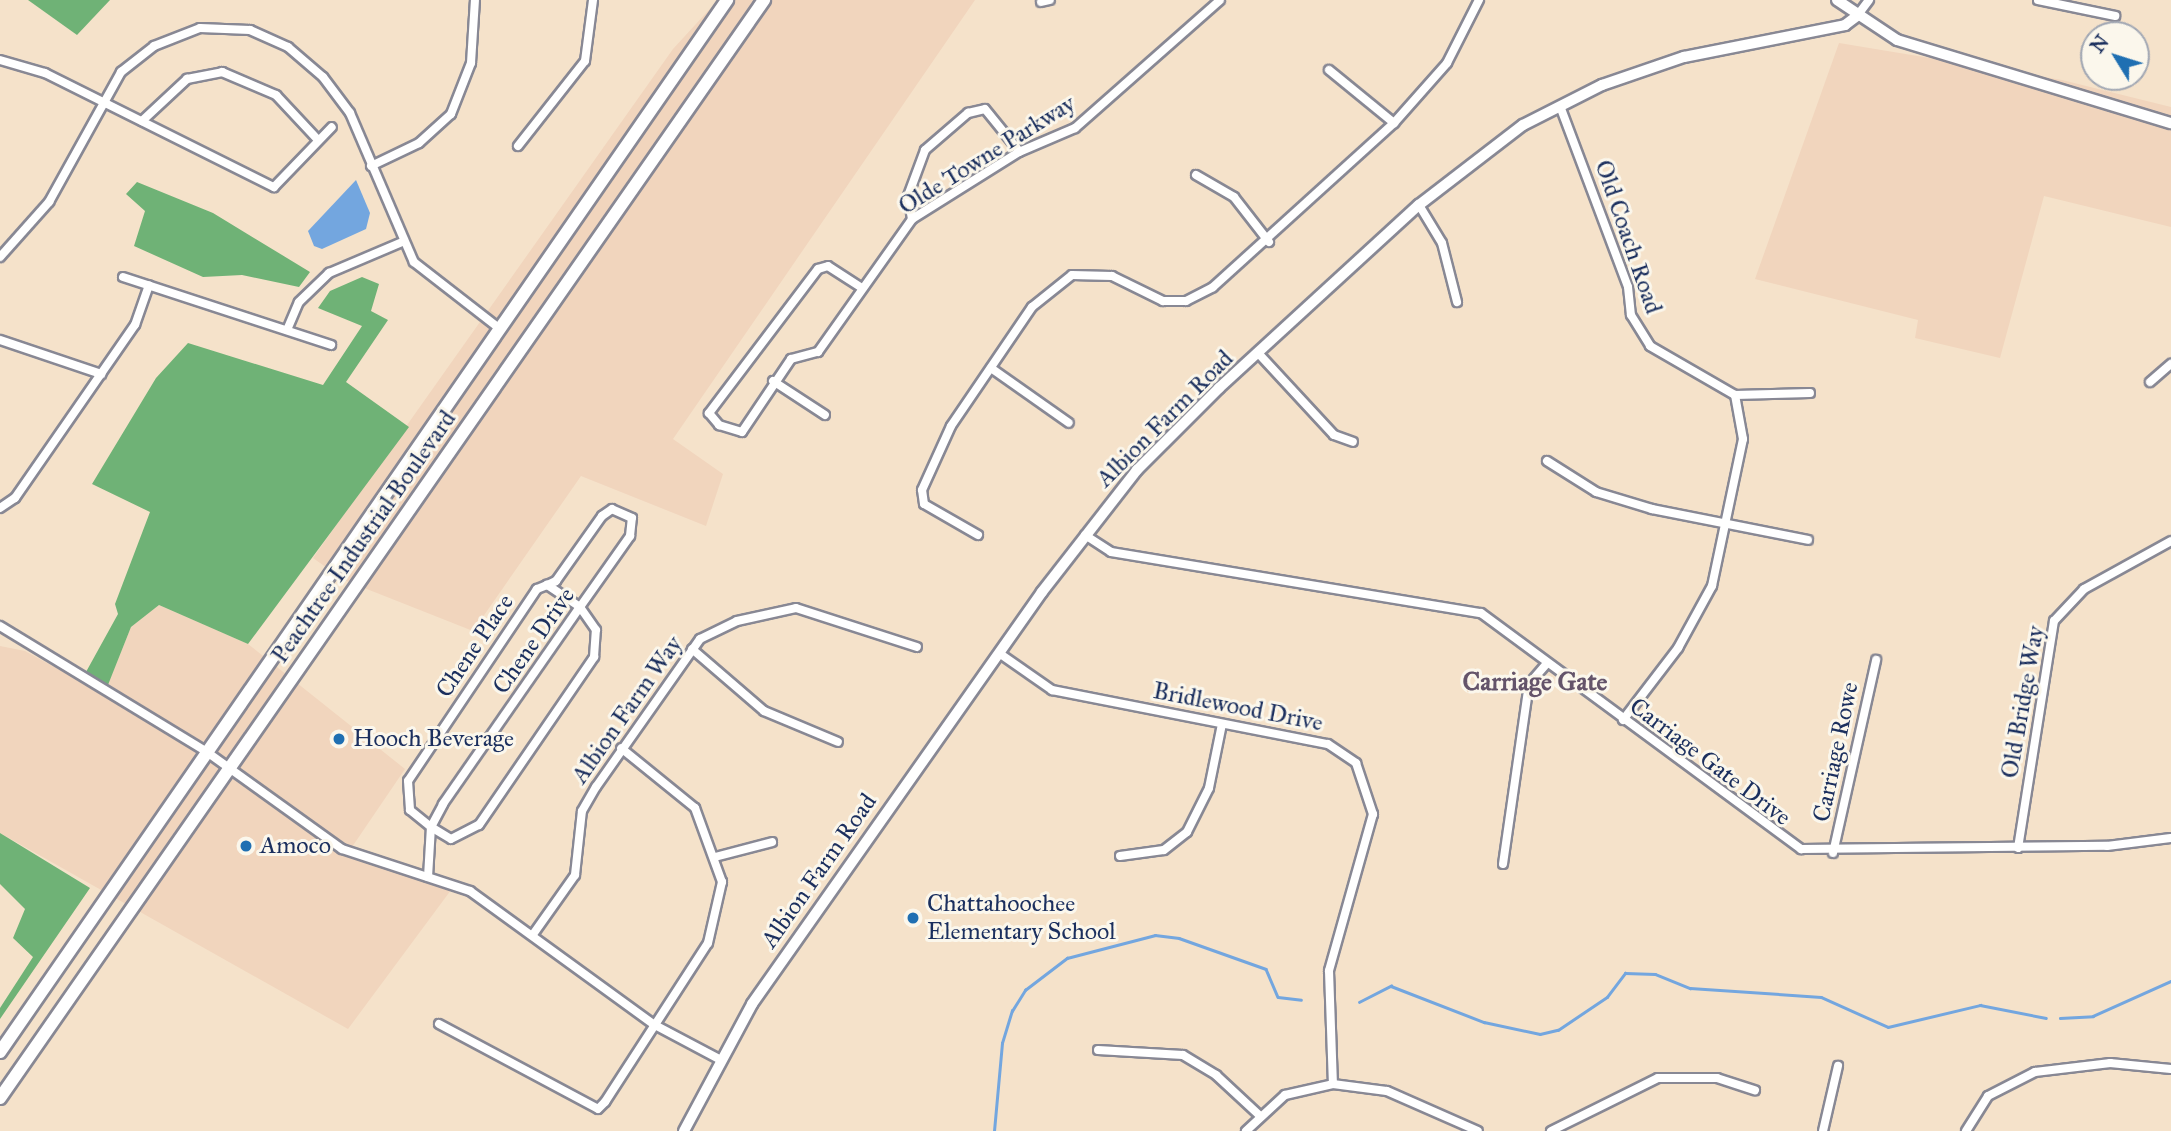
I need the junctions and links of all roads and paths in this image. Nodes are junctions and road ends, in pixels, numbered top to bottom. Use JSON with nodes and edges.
{"nodes":[{"id":1,"x":475,"y":0,"type":"edge"},
{"id":2,"x":593,"y":0,"type":"edge"},
{"id":3,"x":727,"y":0,"type":"edge"},
{"id":4,"x":764,"y":0,"type":"edge"},
{"id":5,"x":1220,"y":0,"type":"edge"},
{"id":6,"x":1479,"y":0,"type":"edge"},
{"id":7,"x":1837,"y":0,"type":"edge"},
{"id":8,"x":1869,"y":0,"type":"edge"},
{"id":9,"x":2038,"y":0,"type":"edge"},
{"id":10,"x":1857,"y":16,"type":"junction"},
{"id":11,"x":2115,"y":16,"type":"dead end"},
{"id":12,"x":0,"y":60,"type":"edge"},
{"id":13,"x":1329,"y":70,"type":"dead end"},
{"id":14,"x":104,"y":102,"type":"junction"},
{"id":15,"x":1560,"y":106,"type":"junction"},
{"id":16,"x":142,"y":121,"type":"junction"},
{"id":17,"x":2171,"y":122,"type":"edge"},
{"id":18,"x":1394,"y":123,"type":"junction"},
{"id":19,"x":332,"y":127,"type":"dead end"},
{"id":20,"x":317,"y":140,"type":"junction"},
{"id":21,"x":519,"y":146,"type":"dead end"},
{"id":22,"x":1020,"y":152,"type":"junction"},
{"id":23,"x":371,"y":166,"type":"junction"},
{"id":24,"x":1196,"y":175,"type":"dead end"},
{"id":25,"x":1419,"y":205,"type":"junction"},
{"id":26,"x":912,"y":219,"type":"junction"},
{"id":27,"x":402,"y":242,"type":"junction"},
{"id":28,"x":1269,"y":242,"type":"junction"},
{"id":29,"x":0,"y":257,"type":"edge"},
{"id":30,"x":123,"y":277,"type":"dead end"},
{"id":31,"x":149,"y":285,"type":"junction"},
{"id":32,"x":862,"y":288,"type":"junction"},
{"id":33,"x":1457,"y":302,"type":"dead end"},
{"id":34,"x":500,"y":329,"type":"junction"},
{"id":35,"x":287,"y":330,"type":"junction"},
{"id":36,"x":0,"y":340,"type":"edge"},
{"id":37,"x":331,"y":345,"type":"dead end"},
{"id":38,"x":1259,"y":354,"type":"junction"},
{"id":39,"x":2171,"y":364,"type":"edge"},
{"id":40,"x":991,"y":368,"type":"junction"},
{"id":41,"x":101,"y":374,"type":"junction"},
{"id":42,"x":773,"y":381,"type":"junction"},
{"id":43,"x":2150,"y":382,"type":"dead end"},
{"id":44,"x":1810,"y":393,"type":"dead end"},
{"id":45,"x":1735,"y":395,"type":"junction"},
{"id":46,"x":825,"y":415,"type":"dead end"},
{"id":47,"x":1069,"y":423,"type":"dead end"},
{"id":48,"x":1353,"y":442,"type":"dead end"},
{"id":49,"x":1547,"y":461,"type":"dead end"},
{"id":50,"x":0,"y":508,"type":"edge"},
{"id":51,"x":624,"y":511,"type":"joint"},
{"id":52,"x":1724,"y":525,"type":"junction"},
{"id":53,"x":978,"y":535,"type":"dead end"},
{"id":54,"x":1084,"y":535,"type":"junction"},
{"id":55,"x":1808,"y":540,"type":"dead end"},
{"id":56,"x":2171,"y":541,"type":"edge"},
{"id":57,"x":547,"y":585,"type":"junction"},
{"id":58,"x":580,"y":607,"type":"junction"},
{"id":59,"x":0,"y":626,"type":"edge"},
{"id":60,"x":917,"y":647,"type":"dead end"},
{"id":61,"x":691,"y":649,"type":"junction"},
{"id":62,"x":999,"y":653,"type":"junction"},
{"id":63,"x":1876,"y":660,"type":"dead end"},
{"id":64,"x":1547,"y":663,"type":"junction"},
{"id":65,"x":1623,"y":720,"type":"junction"},
{"id":66,"x":1222,"y":724,"type":"junction"},
{"id":67,"x":838,"y":741,"type":"dead end"},
{"id":68,"x":621,"y":748,"type":"junction"},
{"id":69,"x":207,"y":752,"type":"junction"},
{"id":70,"x":228,"y":770,"type":"junction"},
{"id":71,"x":431,"y":827,"type":"junction"},
{"id":72,"x":2171,"y":838,"type":"edge"},
{"id":73,"x":772,"y":842,"type":"dead end"},
{"id":74,"x":2018,"y":848,"type":"junction"},
{"id":75,"x":1833,"y":853,"type":"junction"},
{"id":76,"x":1120,"y":856,"type":"dead end"},
{"id":77,"x":715,"y":857,"type":"junction"},
{"id":78,"x":1503,"y":864,"type":"dead end"},
{"id":79,"x":428,"y":877,"type":"junction"},
{"id":80,"x":534,"y":933,"type":"junction"},
{"id":81,"x":439,"y":1024,"type":"dead end"},
{"id":82,"x":653,"y":1024,"type":"junction"},
{"id":83,"x":1098,"y":1050,"type":"dead end"},
{"id":84,"x":0,"y":1052,"type":"edge"},
{"id":85,"x":719,"y":1059,"type":"junction"},
{"id":86,"x":1838,"y":1066,"type":"dead end"},
{"id":87,"x":2171,"y":1069,"type":"edge"},
{"id":88,"x":1333,"y":1084,"type":"junction"},
{"id":89,"x":1755,"y":1090,"type":"dead end"},
{"id":90,"x":0,"y":1098,"type":"edge"},
{"id":91,"x":1259,"y":1115,"type":"junction"},
{"id":92,"x":684,"y":1131,"type":"edge"},
{"id":93,"x":1246,"y":1131,"type":"edge"},
{"id":94,"x":1478,"y":1131,"type":"edge"},
{"id":95,"x":1550,"y":1131,"type":"edge"},
{"id":96,"x":1823,"y":1131,"type":"edge"},
{"id":97,"x":1966,"y":1131,"type":"edge"}],
"edges":[{"from":1,"to":23,"type":"street"},
{"from":2,"to":21,"type":"street"},
{"from":3,"to":34,"type":"highway","name":"Peachtree Industrial Boulevard"},
{"from":4,"to":70,"type":"highway","name":"Peachtree Industrial Boulevard"},
{"from":5,"to":22,"type":"street","name":"Olde Towne Parkway"},
{"from":6,"to":18,"type":"street"},
{"from":7,"to":10,"type":"street"},
{"from":8,"to":10,"type":"street"},
{"from":9,"to":11,"type":"street"},
{"from":10,"to":15,"type":"street","name":"Albion Farm Road"},
{"from":10,"to":17,"type":"street"},
{"from":12,"to":14,"type":"street"},
{"from":13,"to":18,"type":"street"},
{"from":14,"to":16,"type":"street"},
{"from":14,"to":23,"type":"street"},
{"from":14,"to":29,"type":"street"},
{"from":15,"to":25,"type":"street","name":"Albion Farm Road"},
{"from":15,"to":45,"type":"street","name":"Old Coach Road"},
{"from":16,"to":20,"type":"street"},
{"from":16,"to":20,"type":"street"},
{"from":18,"to":28,"type":"street"},
{"from":19,"to":20,"type":"street"},
{"from":22,"to":26,"type":"street","name":"Olde Towne Parkway"},
{"from":22,"to":26,"type":"street"},
{"from":23,"to":27,"type":"street"},
{"from":24,"to":28,"type":"street"},
{"from":25,"to":33,"type":"street"},
{"from":25,"to":38,"type":"street","name":"Albion Farm Road"},
{"from":26,"to":32,"type":"street","name":"Olde Towne Parkway"},
{"from":27,"to":34,"type":"street"},
{"from":27,"to":35,"type":"street"},
{"from":28,"to":40,"type":"street"},
{"from":30,"to":31,"type":"street"},
{"from":31,"to":35,"type":"street"},
{"from":31,"to":41,"type":"street"},
{"from":32,"to":42,"type":"street","name":"Olde Towne Parkway"},
{"from":32,"to":42,"type":"street","name":"Olde Towne Parkway"},
{"from":34,"to":69,"type":"highway","name":"Peachtree Industrial Boulevard"},
{"from":35,"to":37,"type":"street"},
{"from":36,"to":41,"type":"street"},
{"from":38,"to":48,"type":"street"},
{"from":38,"to":54,"type":"street","name":"Albion Farm Road"},
{"from":39,"to":43,"type":"street"},
{"from":40,"to":47,"type":"street"},
{"from":40,"to":53,"type":"street"},
{"from":41,"to":50,"type":"street"},
{"from":42,"to":46,"type":"street"},
{"from":44,"to":45,"type":"street"},
{"from":45,"to":52,"type":"street"},
{"from":49,"to":52,"type":"street"},
{"from":51,"to":57,"type":"street","name":"Chene Place"},
{"from":51,"to":58,"type":"street","name":"Chene Drive"},
{"from":52,"to":55,"type":"street"},
{"from":52,"to":65,"type":"street"},
{"from":54,"to":62,"type":"street","name":"Albion Farm Road"},
{"from":54,"to":64,"type":"street","name":"Carriage Gate Drive"},
{"from":56,"to":74,"type":"street","name":"Old Bridge Way"},
{"from":57,"to":58,"type":"street"},
{"from":57,"to":71,"type":"street","name":"Chene Place"},
{"from":58,"to":71,"type":"street","name":"Chene Drive"},
{"from":58,"to":71,"type":"street"},
{"from":59,"to":69,"type":"street"},
{"from":60,"to":61,"type":"street","name":"Albion Farm Way"},
{"from":61,"to":67,"type":"street"},
{"from":61,"to":68,"type":"street","name":"Albion Farm Way"},
{"from":62,"to":66,"type":"street","name":"Bridlewood Drive"},
{"from":62,"to":85,"type":"street","name":"Albion Farm Road"},
{"from":63,"to":75,"type":"street","name":"Carriage Rowe"},
{"from":64,"to":65,"type":"street","name":"Carriage Gate Drive"},
{"from":64,"to":78,"type":"street"},
{"from":65,"to":75,"type":"street","name":"Carriage Gate Drive"},
{"from":66,"to":76,"type":"street"},
{"from":66,"to":88,"type":"street","name":"Bridlewood Drive"},
{"from":68,"to":77,"type":"street"},
{"from":68,"to":80,"type":"street","name":"Albion Farm Way"},
{"from":69,"to":70,"type":"street"},
{"from":69,"to":84,"type":"highway","name":"Peachtree Industrial Boulevard"},
{"from":70,"to":79,"type":"street"},
{"from":70,"to":90,"type":"highway","name":"Peachtree Industrial Boulevard"},
{"from":71,"to":79,"type":"street"},
{"from":72,"to":74,"type":"street","name":"Carriage Gate Drive"},
{"from":73,"to":77,"type":"street"},
{"from":74,"to":75,"type":"street","name":"Carriage Gate Drive"},
{"from":77,"to":82,"type":"street"},
{"from":79,"to":80,"type":"street"},
{"from":80,"to":82,"type":"street"},
{"from":81,"to":82,"type":"street"},
{"from":82,"to":85,"type":"street"},
{"from":83,"to":91,"type":"street"},
{"from":85,"to":92,"type":"street","name":"Albion Farm Road"},
{"from":86,"to":96,"type":"street"},
{"from":87,"to":97,"type":"street"},
{"from":88,"to":91,"type":"street"},
{"from":88,"to":94,"type":"street"},
{"from":89,"to":95,"type":"street"},
{"from":91,"to":93,"type":"street"}]}
